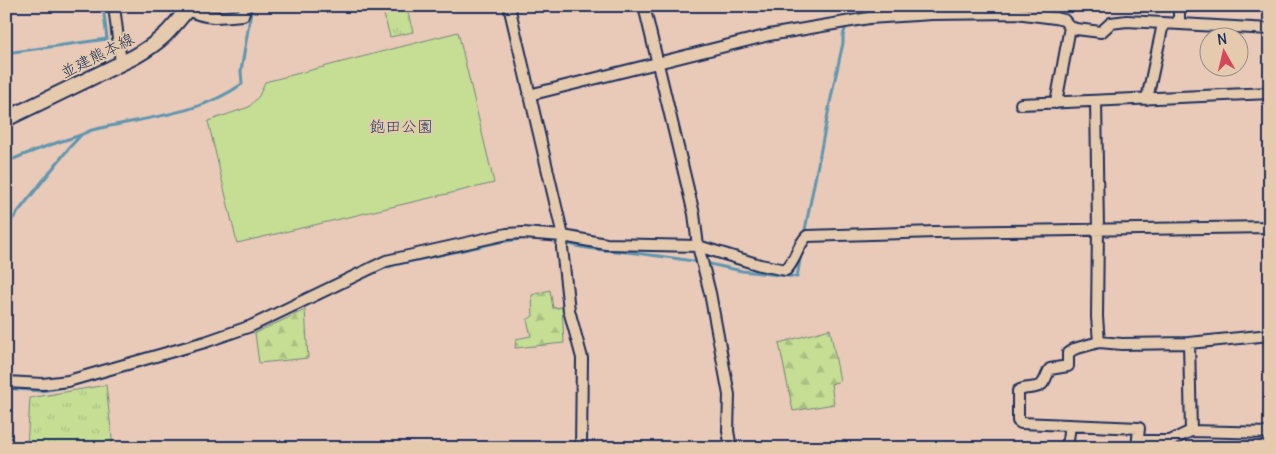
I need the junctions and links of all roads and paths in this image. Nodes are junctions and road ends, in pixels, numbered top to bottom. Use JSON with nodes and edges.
{"nodes":[{"id":1,"x":114,"y":6,"type":"edge"},
{"id":2,"x":246,"y":6,"type":"edge"},
{"id":3,"x":509,"y":6,"type":"edge"},
{"id":4,"x":644,"y":6,"type":"edge"},
{"id":5,"x":1179,"y":6,"type":"edge"},
{"id":6,"x":189,"y":8,"type":"edge"},
{"id":7,"x":1017,"y":10,"type":"edge"},
{"id":8,"x":1163,"y":24,"type":"junction"},
{"id":9,"x":1179,"y":24,"type":"junction"},
{"id":10,"x":1070,"y":28,"type":"junction"},
{"id":11,"x":1270,"y":29,"type":"edge"},
{"id":12,"x":121,"y":63,"type":"junction"},
{"id":13,"x":658,"y":64,"type":"junction"},
{"id":14,"x":1270,"y":93,"type":"edge"},
{"id":15,"x":529,"y":95,"type":"junction"},
{"id":16,"x":1147,"y":99,"type":"junction"},
{"id":17,"x":1096,"y":101,"type":"junction"},
{"id":18,"x":1056,"y":103,"type":"junction"},
{"id":19,"x":1022,"y":104,"type":"dead end"},
{"id":20,"x":6,"y":119,"type":"edge"},
{"id":21,"x":1270,"y":226,"type":"edge"},
{"id":22,"x":1098,"y":229,"type":"junction"},
{"id":23,"x":563,"y":236,"type":"junction"},
{"id":24,"x":698,"y":246,"type":"junction"},
{"id":25,"x":1270,"y":335,"type":"edge"},
{"id":26,"x":1099,"y":342,"type":"junction"},
{"id":27,"x":1188,"y":343,"type":"junction"},
{"id":28,"x":6,"y":382,"type":"edge"},
{"id":29,"x":1070,"y":425,"type":"junction"},
{"id":30,"x":1191,"y":431,"type":"junction"},
{"id":31,"x":1270,"y":433,"type":"edge"},
{"id":32,"x":1138,"y":444,"type":"edge"},
{"id":33,"x":581,"y":448,"type":"edge"},
{"id":34,"x":731,"y":448,"type":"edge"},
{"id":35,"x":1067,"y":448,"type":"edge"}],
"edges":[{"from":1,"to":12,"type":"street"},
{"from":2,"to":6,"type":"street"},
{"from":3,"to":15,"type":"street"},
{"from":4,"to":13,"type":"street"},
{"from":5,"to":9,"type":"street"},
{"from":6,"to":12,"type":"main road","name":"並建熊本線"},
{"from":7,"to":10,"type":"street"},
{"from":7,"to":13,"type":"street"},
{"from":8,"to":9,"type":"street"},
{"from":8,"to":10,"type":"street"},
{"from":8,"to":16,"type":"street"},
{"from":9,"to":11,"type":"street"},
{"from":10,"to":18,"type":"street"},
{"from":12,"to":20,"type":"main road","name":"並建熊本線"},
{"from":13,"to":15,"type":"street"},
{"from":13,"to":24,"type":"street"},
{"from":14,"to":16,"type":"street"},
{"from":15,"to":23,"type":"street"},
{"from":16,"to":17,"type":"street"},
{"from":17,"to":18,"type":"street"},
{"from":17,"to":22,"type":"street"},
{"from":18,"to":19,"type":"street"},
{"from":21,"to":22,"type":"street"},
{"from":22,"to":24,"type":"street"},
{"from":22,"to":26,"type":"street"},
{"from":23,"to":24,"type":"street"},
{"from":23,"to":28,"type":"street"},
{"from":23,"to":33,"type":"street"},
{"from":24,"to":34,"type":"street"},
{"from":25,"to":27,"type":"street"},
{"from":26,"to":27,"type":"street"},
{"from":26,"to":29,"type":"street"},
{"from":27,"to":30,"type":"street"},
{"from":29,"to":32,"type":"street"},
{"from":29,"to":35,"type":"street"},
{"from":30,"to":31,"type":"street"},
{"from":30,"to":32,"type":"street"}]}
